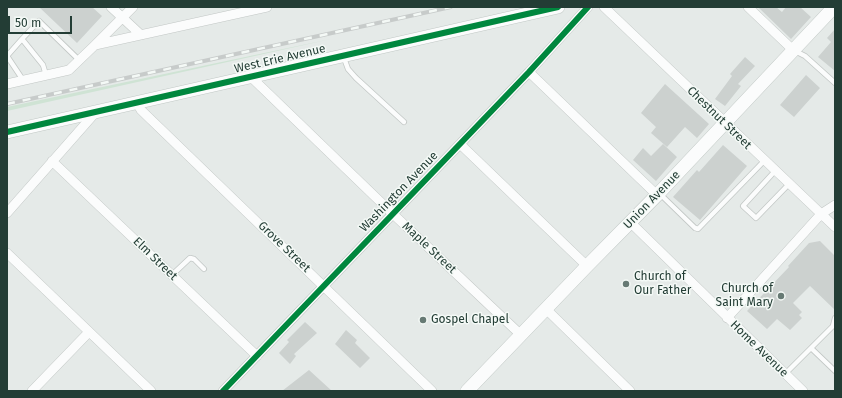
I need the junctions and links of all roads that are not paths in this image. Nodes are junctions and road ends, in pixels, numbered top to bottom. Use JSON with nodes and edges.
{"nodes":[{"id":1,"x":112,"y":7,"type":"edge"},
{"id":2,"x":133,"y":7,"type":"edge"},
{"id":3,"x":267,"y":7,"type":"edge"},
{"id":4,"x":558,"y":7,"type":"edge"},
{"id":5,"x":588,"y":7,"type":"edge"},
{"id":6,"x":604,"y":7,"type":"edge"},
{"id":7,"x":748,"y":7,"type":"edge"},
{"id":8,"x":834,"y":7,"type":"edge"},
{"id":9,"x":529,"y":10,"type":"edge"},
{"id":10,"x":123,"y":18,"type":"junction"},
{"id":11,"x":141,"y":35,"type":"junction"},
{"id":12,"x":22,"y":39,"type":"junction"},
{"id":13,"x":95,"y":46,"type":"junction"},
{"id":14,"x":793,"y":50,"type":"junction"},
{"id":15,"x":343,"y":56,"type":"junction"},
{"id":16,"x":79,"y":60,"type":"junction"},
{"id":17,"x":529,"y":72,"type":"junction"},
{"id":18,"x":46,"y":75,"type":"junction"},
{"id":19,"x":251,"y":77,"type":"junction"},
{"id":20,"x":23,"y":80,"type":"junction"},
{"id":21,"x":835,"y":83,"type":"edge"},
{"id":22,"x":7,"y":84,"type":"edge"},
{"id":23,"x":137,"y":103,"type":"junction"},
{"id":24,"x":95,"y":113,"type":"junction"},
{"id":25,"x":404,"y":122,"type":"dead end"},
{"id":26,"x":725,"y":124,"type":"junction"},
{"id":27,"x":7,"y":132,"type":"edge"},
{"id":28,"x":460,"y":144,"type":"junction"},
{"id":29,"x":52,"y":161,"type":"junction"},
{"id":30,"x":764,"y":161,"type":"junction"},
{"id":31,"x":775,"y":171,"type":"junction"},
{"id":32,"x":789,"y":184,"type":"junction"},
{"id":33,"x":658,"y":194,"type":"junction"},
{"id":34,"x":835,"y":205,"type":"edge"},
{"id":35,"x":7,"y":213,"type":"edge"},
{"id":36,"x":393,"y":214,"type":"junction"},
{"id":37,"x":821,"y":214,"type":"junction"},
{"id":38,"x":630,"y":222,"type":"junction"},
{"id":39,"x":835,"y":227,"type":"edge"},
{"id":40,"x":7,"y":253,"type":"edge"},
{"id":41,"x":587,"y":266,"type":"junction"},
{"id":42,"x":204,"y":269,"type":"dead end"},
{"id":43,"x":172,"y":275,"type":"junction"},
{"id":44,"x":324,"y":286,"type":"junction"},
{"id":45,"x":546,"y":309,"type":"junction"},
{"id":46,"x":727,"y":318,"type":"junction"},
{"id":47,"x":835,"y":318,"type":"edge"},
{"id":48,"x":89,"y":332,"type":"junction"},
{"id":49,"x":521,"y":335,"type":"junction"},
{"id":50,"x":810,"y":348,"type":"junction"},
{"id":51,"x":257,"y":356,"type":"junction"},
{"id":52,"x":835,"y":371,"type":"edge"},
{"id":53,"x":785,"y":374,"type":"junction"},
{"id":54,"x":32,"y":391,"type":"edge"},
{"id":55,"x":151,"y":391,"type":"edge"},
{"id":56,"x":223,"y":391,"type":"edge"},
{"id":57,"x":432,"y":391,"type":"edge"},
{"id":58,"x":467,"y":391,"type":"edge"},
{"id":59,"x":630,"y":391,"type":"edge"},
{"id":60,"x":803,"y":391,"type":"edge"}],
"edges":[{"from":1,"to":10,"type":"street"},
{"from":2,"to":10,"type":"street"},
{"from":3,"to":11,"type":"street"},
{"from":4,"to":9,"type":"street","name":"West Erie Avenue"},
{"from":5,"to":17,"type":"street","name":"Washington Avenue"},
{"from":6,"to":26,"type":"street","name":"Chestnut Street"},
{"from":7,"to":14,"type":"street"},
{"from":8,"to":14,"type":"street","name":"Union Avenue"},
{"from":9,"to":15,"type":"street","name":"West Erie Avenue"},
{"from":10,"to":11,"type":"street"},
{"from":10,"to":13,"type":"street"},
{"from":11,"to":13,"type":"street"},
{"from":12,"to":16,"type":"lane"},
{"from":12,"to":18,"type":"lane"},
{"from":12,"to":20,"type":"lane"},
{"from":13,"to":16,"type":"street"},
{"from":14,"to":21,"type":"lane"},
{"from":14,"to":26,"type":"street","name":"Union Avenue"},
{"from":15,"to":19,"type":"street","name":"West Erie Avenue"},
{"from":15,"to":25,"type":"lane"},
{"from":16,"to":18,"type":"street"},
{"from":17,"to":28,"type":"street","name":"Washington Avenue"},
{"from":17,"to":33,"type":"street"},
{"from":18,"to":20,"type":"street"},
{"from":19,"to":23,"type":"street","name":"West Erie Avenue"},
{"from":19,"to":36,"type":"street","name":"Maple Street"},
{"from":20,"to":22,"type":"street"},
{"from":23,"to":24,"type":"street","name":"West Erie Avenue"},
{"from":23,"to":44,"type":"street","name":"Grove Street"},
{"from":24,"to":27,"type":"street","name":"West Erie Avenue"},
{"from":24,"to":29,"type":"street"},
{"from":26,"to":30,"type":"street","name":"Chestnut Street"},
{"from":26,"to":33,"type":"street","name":"Union Avenue"},
{"from":28,"to":36,"type":"street","name":"Washington Avenue"},
{"from":28,"to":41,"type":"street"},
{"from":29,"to":35,"type":"street"},
{"from":29,"to":43,"type":"street","name":"Elm Street"},
{"from":30,"to":31,"type":"street","name":"Chestnut Street"},
{"from":30,"to":33,"type":"lane"},
{"from":31,"to":32,"type":"street","name":"Chestnut Street"},
{"from":31,"to":32,"type":"lane"},
{"from":32,"to":37,"type":"street","name":"Chestnut Street"},
{"from":33,"to":38,"type":"street","name":"Union Avenue"},
{"from":34,"to":37,"type":"street"},
{"from":36,"to":44,"type":"street","name":"Washington Avenue"},
{"from":36,"to":49,"type":"street","name":"Maple Street"},
{"from":37,"to":39,"type":"street","name":"Chestnut Street"},
{"from":37,"to":46,"type":"street"},
{"from":38,"to":41,"type":"street","name":"Union Avenue"},
{"from":38,"to":46,"type":"street","name":"Home Avenue"},
{"from":40,"to":48,"type":"street"},
{"from":41,"to":45,"type":"street","name":"Union Avenue"},
{"from":42,"to":43,"type":"lane"},
{"from":43,"to":51,"type":"street","name":"Elm Street"},
{"from":44,"to":51,"type":"street","name":"Washington Avenue"},
{"from":44,"to":57,"type":"street","name":"Grove Street"},
{"from":45,"to":49,"type":"street","name":"Union Avenue"},
{"from":45,"to":59,"type":"street"},
{"from":46,"to":53,"type":"street","name":"Home Avenue"},
{"from":47,"to":50,"type":"lane"},
{"from":48,"to":54,"type":"street"},
{"from":48,"to":55,"type":"street"},
{"from":49,"to":58,"type":"street","name":"Union Avenue"},
{"from":50,"to":52,"type":"lane"},
{"from":50,"to":53,"type":"lane"},
{"from":51,"to":56,"type":"street","name":"Washington Avenue"},
{"from":53,"to":60,"type":"street","name":"Home Avenue"}]}
